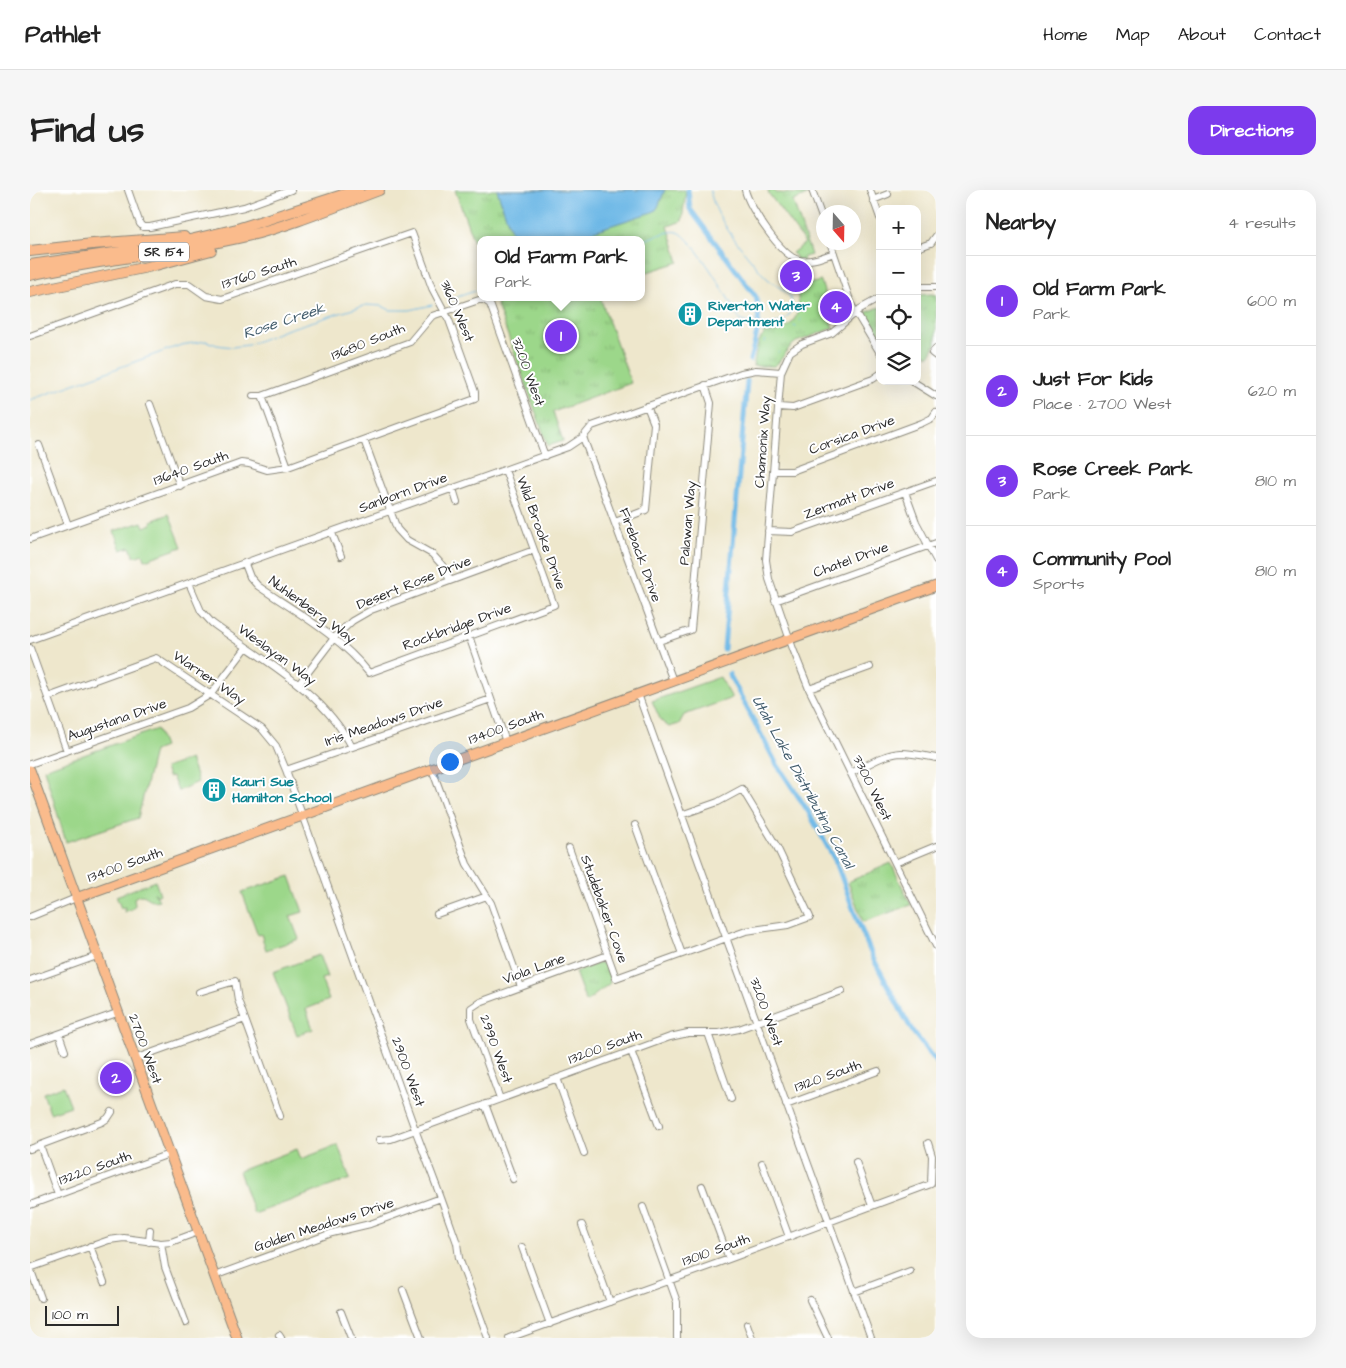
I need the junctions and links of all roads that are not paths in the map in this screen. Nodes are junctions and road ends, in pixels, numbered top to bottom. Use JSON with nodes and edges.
{"nodes":[{"id":1,"x":128,"y":190,"type":"edge"},
{"id":2,"x":291,"y":190,"type":"edge"},
{"id":3,"x":358,"y":190,"type":"edge"},
{"id":4,"x":379,"y":190,"type":"edge"},
{"id":5,"x":745,"y":190,"type":"edge"},
{"id":6,"x":812,"y":190,"type":"edge"},
{"id":7,"x":870,"y":190,"type":"edge"},
{"id":8,"x":888,"y":194,"type":"dead end"},
{"id":9,"x":873,"y":200,"type":"junction"},
{"id":10,"x":817,"y":205,"type":"edge"},
{"id":11,"x":876,"y":208,"type":"edge"},
{"id":12,"x":268,"y":220,"type":"junction"},
{"id":13,"x":297,"y":220,"type":"junction"},
{"id":14,"x":412,"y":233,"type":"joint"},
{"id":15,"x":936,"y":236,"type":"edge"},
{"id":16,"x":921,"y":247,"type":"edge"},
{"id":17,"x":833,"y":250,"type":"edge"},
{"id":18,"x":30,"y":252,"type":"edge"},
{"id":19,"x":834,"y":253,"type":"junction"},
{"id":20,"x":30,"y":265,"type":"edge"},
{"id":21,"x":30,"y":275,"type":"edge"},
{"id":22,"x":921,"y":287,"type":"edge"},
{"id":23,"x":936,"y":287,"type":"edge"},
{"id":24,"x":30,"y":292,"type":"edge"},
{"id":25,"x":876,"y":299,"type":"edge"},
{"id":26,"x":477,"y":301,"type":"edge"},
{"id":27,"x":486,"y":301,"type":"edge"},
{"id":28,"x":445,"y":312,"type":"junction"},
{"id":29,"x":855,"y":313,"type":"junction"},
{"id":30,"x":30,"y":336,"type":"edge"},
{"id":31,"x":876,"y":347,"type":"edge"},
{"id":32,"x":780,"y":372,"type":"junction"},
{"id":33,"x":876,"y":377,"type":"edge"},
{"id":34,"x":705,"y":385,"type":"junction"},
{"id":35,"x":918,"y":385,"type":"edge"},
{"id":36,"x":253,"y":396,"type":"dead end"},
{"id":37,"x":262,"y":396,"type":"junction"},
{"id":38,"x":936,"y":396,"type":"edge"},
{"id":39,"x":475,"y":399,"type":"joint"},
{"id":40,"x":150,"y":404,"type":"dead end"},
{"id":41,"x":647,"y":406,"type":"junction"},
{"id":42,"x":778,"y":407,"type":"junction"},
{"id":43,"x":936,"y":412,"type":"edge"},
{"id":44,"x":583,"y":437,"type":"junction"},
{"id":45,"x":364,"y":440,"type":"junction"},
{"id":46,"x":39,"y":445,"type":"dead end"},
{"id":47,"x":545,"y":456,"type":"junction"},
{"id":48,"x":288,"y":468,"type":"junction"},
{"id":49,"x":505,"y":470,"type":"junction"},
{"id":50,"x":773,"y":471,"type":"junction"},
{"id":51,"x":936,"y":481,"type":"edge"},
{"id":52,"x":180,"y":486,"type":"junction"},
{"id":53,"x":453,"y":488,"type":"junction"},
{"id":54,"x":905,"y":492,"type":"junction"},
{"id":55,"x":458,"y":502,"type":"dead end"},
{"id":56,"x":390,"y":511,"type":"junction"},
{"id":57,"x":615,"y":522,"type":"junction"},
{"id":58,"x":68,"y":525,"type":"junction"},
{"id":59,"x":768,"y":531,"type":"junction"},
{"id":60,"x":332,"y":533,"type":"junction"},
{"id":61,"x":30,"y":540,"type":"edge"},
{"id":62,"x":936,"y":543,"type":"edge"},
{"id":63,"x":928,"y":546,"type":"junction"},
{"id":64,"x":534,"y":550,"type":"junction"},
{"id":65,"x":341,"y":556,"type":"dead end"},
{"id":66,"x":936,"y":560,"type":"edge"},
{"id":67,"x":245,"y":564,"type":"junction"},
{"id":68,"x":450,"y":580,"type":"junction"},
{"id":69,"x":189,"y":583,"type":"junction"},
{"id":70,"x":936,"y":586,"type":"edge"},
{"id":71,"x":775,"y":601,"type":"junction"},
{"id":72,"x":554,"y":605,"type":"joint"},
{"id":73,"x":469,"y":636,"type":"junction"},
{"id":74,"x":334,"y":638,"type":"junction"},
{"id":75,"x":790,"y":639,"type":"junction"},
{"id":76,"x":30,"y":640,"type":"edge"},
{"id":77,"x":659,"y":641,"type":"junction"},
{"id":78,"x":30,"y":648,"type":"edge"},
{"id":79,"x":246,"y":648,"type":"junction"},
{"id":80,"x":870,"y":667,"type":"dead end"},
{"id":81,"x":369,"y":673,"type":"joint"},
{"id":82,"x":673,"y":681,"type":"junction"},
{"id":83,"x":299,"y":684,"type":"junction"},
{"id":84,"x":809,"y":689,"type":"junction"},
{"id":85,"x":211,"y":694,"type":"junction"},
{"id":86,"x":638,"y":694,"type":"junction"},
{"id":87,"x":48,"y":697,"type":"junction"},
{"id":88,"x":490,"y":699,"type":"junction"},
{"id":89,"x":506,"y":742,"type":"junction"},
{"id":90,"x":352,"y":747,"type":"junction"},
{"id":91,"x":67,"y":751,"type":"junction"},
{"id":92,"x":936,"y":758,"type":"edge"},
{"id":93,"x":30,"y":764,"type":"edge"},
{"id":94,"x":432,"y":769,"type":"junction"},
{"id":95,"x":30,"y":770,"type":"edge"},
{"id":96,"x":286,"y":770,"type":"junction"},
{"id":97,"x":850,"y":773,"type":"junction"},
{"id":98,"x":681,"y":815,"type":"junction"},
{"id":99,"x":302,"y":816,"type":"junction"},
{"id":100,"x":635,"y":825,"type":"dead end"},
{"id":101,"x":936,"y":846,"type":"edge"},
{"id":102,"x":569,"y":848,"type":"dead end"},
{"id":103,"x":895,"y":863,"type":"junction"},
{"id":104,"x":487,"y":896,"type":"junction"},
{"id":105,"x":76,"y":898,"type":"junction"},
{"id":106,"x":437,"y":914,"type":"dead end"},
{"id":107,"x":30,"y":917,"type":"edge"},
{"id":108,"x":726,"y":938,"type":"junction"},
{"id":109,"x":936,"y":946,"type":"edge"},
{"id":110,"x":682,"y":954,"type":"junction"},
{"id":111,"x":608,"y":955,"type":"junction"},
{"id":112,"x":97,"y":956,"type":"junction"},
{"id":113,"x":30,"y":980,"type":"edge"},
{"id":114,"x":521,"y":987,"type":"junction"},
{"id":115,"x":199,"y":992,"type":"dead end"},
{"id":116,"x":842,"y":992,"type":"dead end"},
{"id":117,"x":471,"y":1008,"type":"joint"},
{"id":118,"x":117,"y":1012,"type":"junction"},
{"id":119,"x":245,"y":1019,"type":"junction"},
{"id":120,"x":756,"y":1023,"type":"junction"},
{"id":121,"x":708,"y":1033,"type":"junction"},
{"id":122,"x":58,"y":1034,"type":"junction"},
{"id":123,"x":30,"y":1044,"type":"edge"},
{"id":124,"x":65,"y":1050,"type":"dead end"},
{"id":125,"x":631,"y":1051,"type":"junction"},
{"id":126,"x":134,"y":1059,"type":"junction"},
{"id":127,"x":878,"y":1071,"type":"dead end"},
{"id":128,"x":557,"y":1078,"type":"junction"},
{"id":129,"x":500,"y":1099,"type":"junction"},
{"id":130,"x":731,"y":1099,"type":"dead end"},
{"id":131,"x":486,"y":1104,"type":"junction"},
{"id":132,"x":786,"y":1105,"type":"junction"},
{"id":133,"x":112,"y":1112,"type":"dead end"},
{"id":134,"x":280,"y":1116,"type":"dead end"},
{"id":135,"x":658,"y":1126,"type":"dead end"},
{"id":136,"x":415,"y":1130,"type":"junction"},
{"id":137,"x":379,"y":1140,"type":"dead end"},
{"id":138,"x":928,"y":1143,"type":"dead end"},
{"id":139,"x":40,"y":1145,"type":"junction"},
{"id":140,"x":30,"y":1149,"type":"edge"},
{"id":141,"x":584,"y":1152,"type":"dead end"},
{"id":142,"x":169,"y":1154,"type":"junction"},
{"id":143,"x":856,"y":1162,"type":"dead end"},
{"id":144,"x":762,"y":1163,"type":"dead end"},
{"id":145,"x":512,"y":1179,"type":"dead end"},
{"id":146,"x":702,"y":1186,"type":"dead end"},
{"id":147,"x":58,"y":1194,"type":"junction"},
{"id":148,"x":441,"y":1198,"type":"junction"},
{"id":149,"x":30,"y":1205,"type":"edge"},
{"id":150,"x":872,"y":1206,"type":"junction"},
{"id":151,"x":643,"y":1207,"type":"dead end"},
{"id":152,"x":829,"y":1221,"type":"junction"},
{"id":153,"x":582,"y":1225,"type":"dead end"},
{"id":154,"x":150,"y":1230,"type":"dead end"},
{"id":155,"x":198,"y":1232,"type":"junction"},
{"id":156,"x":789,"y":1237,"type":"junction"},
{"id":157,"x":149,"y":1242,"type":"junction"},
{"id":158,"x":161,"y":1243,"type":"junction"},
{"id":159,"x":90,"y":1246,"type":"junction"},
{"id":160,"x":522,"y":1247,"type":"dead end"},
{"id":161,"x":730,"y":1259,"type":"junction"},
{"id":162,"x":30,"y":1268,"type":"edge"},
{"id":163,"x":910,"y":1271,"type":"dead end"},
{"id":164,"x":214,"y":1276,"type":"junction"},
{"id":165,"x":670,"y":1280,"type":"junction"},
{"id":166,"x":104,"y":1282,"type":"dead end"},
{"id":167,"x":403,"y":1290,"type":"dead end"},
{"id":168,"x":854,"y":1292,"type":"junction"},
{"id":169,"x":41,"y":1298,"type":"dead end"},
{"id":170,"x":810,"y":1300,"type":"dead end"},
{"id":171,"x":610,"y":1302,"type":"junction"},
{"id":172,"x":341,"y":1312,"type":"dead end"},
{"id":173,"x":186,"y":1324,"type":"dead end"},
{"id":174,"x":550,"y":1324,"type":"junction"},
{"id":175,"x":747,"y":1324,"type":"dead end"},
{"id":176,"x":237,"y":1338,"type":"edge"},
{"id":177,"x":351,"y":1338,"type":"edge"},
{"id":178,"x":421,"y":1338,"type":"edge"},
{"id":179,"x":488,"y":1338,"type":"edge"},
{"id":180,"x":509,"y":1338,"type":"edge"},
{"id":181,"x":677,"y":1338,"type":"edge"},
{"id":182,"x":752,"y":1338,"type":"edge"},
{"id":183,"x":828,"y":1338,"type":"edge"},
{"id":184,"x":871,"y":1338,"type":"edge"}],
"edges":[{"from":1,"to":2,"type":"street"},
{"from":3,"to":12,"type":"highway","number":"SR 154"},
{"from":4,"to":13,"type":"highway","number":"SR 154"},
{"from":5,"to":19,"type":"street"},
{"from":6,"to":10,"type":"street"},
{"from":7,"to":9,"type":"street"},
{"from":8,"to":9,"type":"street"},
{"from":9,"to":11,"type":"street"},
{"from":12,"to":18,"type":"highway"},
{"from":12,"to":20,"type":"highway","number":"SR 154"},
{"from":13,"to":21,"type":"highway","number":"SR 154"},
{"from":13,"to":24,"type":"highway"},
{"from":14,"to":28,"type":"street","name":"3160 West"},
{"from":14,"to":30,"type":"street","name":"13760 South"},
{"from":15,"to":16,"type":"street"},
{"from":17,"to":19,"type":"street"},
{"from":19,"to":29,"type":"street"},
{"from":22,"to":23,"type":"street"},
{"from":25,"to":29,"type":"street","name":"Chamonix Way"},
{"from":26,"to":28,"type":"street","name":"13680 South"},
{"from":27,"to":47,"type":"street","name":"3200 West"},
{"from":28,"to":37,"type":"street","name":"13680 South"},
{"from":28,"to":39,"type":"street","name":"3160 West"},
{"from":29,"to":31,"type":"street"},
{"from":29,"to":32,"type":"street","name":"Chamonix Way"},
{"from":32,"to":34,"type":"street","name":"Sanborn Drive"},
{"from":32,"to":42,"type":"street","name":"Chamonix Way"},
{"from":33,"to":42,"type":"street"},
{"from":34,"to":41,"type":"street","name":"Sanborn Drive"},
{"from":34,"to":77,"type":"street","name":"Palawan Way"},
{"from":35,"to":38,"type":"street"},
{"from":36,"to":37,"type":"street","name":"13680 South"},
{"from":37,"to":48,"type":"street"},
{"from":39,"to":45,"type":"street","name":"13640 South"},
{"from":40,"to":52,"type":"street"},
{"from":41,"to":44,"type":"street","name":"Sanborn Drive"},
{"from":41,"to":57,"type":"street"},
{"from":42,"to":50,"type":"street","name":"Chamonix Way"},
{"from":43,"to":50,"type":"street","name":"Corsica Drive"},
{"from":44,"to":47,"type":"street","name":"Sanborn Drive"},
{"from":44,"to":57,"type":"street","name":"Fireback Drive"},
{"from":45,"to":48,"type":"street","name":"13640 South"},
{"from":45,"to":56,"type":"street"},
{"from":46,"to":58,"type":"street"},
{"from":47,"to":49,"type":"street","name":"Sanborn Drive"},
{"from":48,"to":52,"type":"street","name":"13640 South"},
{"from":49,"to":53,"type":"street","name":"Sanborn Drive"},
{"from":49,"to":64,"type":"street","name":"Wild Brooke Drive"},
{"from":50,"to":59,"type":"street","name":"Chamonix Way"},
{"from":51,"to":54,"type":"street","name":"Zermatt Drive"},
{"from":52,"to":58,"type":"street","name":"13640 South"},
{"from":53,"to":55,"type":"street"},
{"from":53,"to":56,"type":"street","name":"Sanborn Drive"},
{"from":54,"to":59,"type":"street","name":"Zermatt Drive"},
{"from":54,"to":63,"type":"street"},
{"from":56,"to":60,"type":"street","name":"Sanborn Drive"},
{"from":56,"to":68,"type":"street"},
{"from":57,"to":77,"type":"street","name":"Fireback Drive"},
{"from":58,"to":61,"type":"street","name":"13640 South"},
{"from":59,"to":71,"type":"street","name":"Chamonix Way"},
{"from":60,"to":65,"type":"street"},
{"from":60,"to":67,"type":"street","name":"Sanborn Drive"},
{"from":62,"to":63,"type":"street","name":"Chatel Drive"},
{"from":63,"to":66,"type":"street"},
{"from":63,"to":71,"type":"street","name":"Chatel Drive"},
{"from":64,"to":68,"type":"street","name":"Desert Rose Drive"},
{"from":64,"to":72,"type":"street","name":"Wild Brooke Drive"},
{"from":67,"to":69,"type":"street","name":"Sanborn Drive"},
{"from":67,"to":74,"type":"street","name":"Nuhlenberg Way"},
{"from":68,"to":74,"type":"street","name":"Desert Rose Drive"},
{"from":69,"to":76,"type":"street","name":"Sanborn Drive"},
{"from":69,"to":79,"type":"street","name":"Weslayan Way"},
{"from":70,"to":75,"type":"main road","name":"13400 South"},
{"from":71,"to":75,"type":"street","name":"Chamonix Way"},
{"from":72,"to":73,"type":"street","name":"Rockbridge Drive"},
{"from":73,"to":81,"type":"street","name":"Rockbridge Drive"},
{"from":73,"to":88,"type":"street"},
{"from":74,"to":81,"type":"street","name":"Nuhlenberg Way"},
{"from":74,"to":83,"type":"street","name":"Desert Rose Drive"},
{"from":75,"to":82,"type":"main road","name":"13400 South"},
{"from":75,"to":84,"type":"street","name":"3300 West"},
{"from":77,"to":82,"type":"street","name":"Fireback Drive"},
{"from":78,"to":87,"type":"street"},
{"from":79,"to":83,"type":"street","name":"Weslayan Way"},
{"from":79,"to":85,"type":"street"},
{"from":80,"to":84,"type":"street"},
{"from":82,"to":86,"type":"main road","name":"13400 South"},
{"from":83,"to":90,"type":"street","name":"Weslayan Way"},
{"from":84,"to":97,"type":"street","name":"3300 West"},
{"from":85,"to":87,"type":"street","name":"Warner Way"},
{"from":85,"to":91,"type":"street","name":"Augustana Drive"},
{"from":85,"to":96,"type":"street","name":"Warner Way"},
{"from":86,"to":89,"type":"main road","name":"13400 South"},
{"from":86,"to":98,"type":"street","name":"3200 West"},
{"from":87,"to":91,"type":"street"},
{"from":88,"to":89,"type":"street"},
{"from":88,"to":90,"type":"street","name":"Iris Meadows Drive"},
{"from":89,"to":94,"type":"main road","name":"13400 South"},
{"from":90,"to":96,"type":"street","name":"Iris Meadows Drive"},
{"from":91,"to":93,"type":"street","name":"Augustana Drive"},
{"from":92,"to":97,"type":"street"},
{"from":94,"to":99,"type":"main road","name":"13400 South"},
{"from":94,"to":104,"type":"street"},
{"from":95,"to":105,"type":"main road","name":"2700 West"},
{"from":96,"to":99,"type":"street","name":"Warner Way"},
{"from":97,"to":103,"type":"street","name":"3300 West"},
{"from":98,"to":108,"type":"street","name":"3200 West"},
{"from":98,"to":108,"type":"street"},
{"from":99,"to":105,"type":"main road","name":"13400 South"},
{"from":99,"to":136,"type":"street","name":"2900 West"},
{"from":100,"to":110,"type":"street"},
{"from":101,"to":103,"type":"street"},
{"from":102,"to":111,"type":"street","name":"Studebaker Cove"},
{"from":103,"to":109,"type":"street","name":"3300 West"},
{"from":104,"to":106,"type":"street"},
{"from":104,"to":114,"type":"street"},
{"from":105,"to":107,"type":"street","name":"13400 South"},
{"from":105,"to":112,"type":"main road","name":"2700 West"},
{"from":108,"to":110,"type":"street"},
{"from":108,"to":120,"type":"street","name":"3200 West"},
{"from":110,"to":111,"type":"street","name":"Studebaker Cove"},
{"from":111,"to":114,"type":"street","name":"Viola Lane"},
{"from":112,"to":113,"type":"street"},
{"from":112,"to":118,"type":"main road","name":"2700 West"},
{"from":114,"to":117,"type":"street","name":"Viola Lane"},
{"from":115,"to":119,"type":"street"},
{"from":116,"to":120,"type":"street","name":"13200 South"},
{"from":117,"to":129,"type":"street","name":"2990 West"},
{"from":118,"to":122,"type":"street"},
{"from":118,"to":126,"type":"main road","name":"2700 West"},
{"from":119,"to":126,"type":"street"},
{"from":119,"to":134,"type":"street"},
{"from":120,"to":121,"type":"street","name":"13200 South"},
{"from":120,"to":132,"type":"street","name":"3200 West"},
{"from":121,"to":125,"type":"street","name":"13200 South"},
{"from":121,"to":130,"type":"street"},
{"from":122,"to":123,"type":"street"},
{"from":122,"to":124,"type":"street"},
{"from":125,"to":128,"type":"street","name":"13200 South"},
{"from":125,"to":135,"type":"street"},
{"from":126,"to":142,"type":"main road","name":"2700 West"},
{"from":127,"to":132,"type":"street","name":"13120 South"},
{"from":128,"to":129,"type":"street","name":"13200 South"},
{"from":128,"to":141,"type":"street"},
{"from":129,"to":131,"type":"street","name":"13200 South"},
{"from":131,"to":136,"type":"street","name":"13200 South"},
{"from":131,"to":145,"type":"street"},
{"from":132,"to":152,"type":"street","name":"3200 West"},
{"from":133,"to":139,"type":"street"},
{"from":136,"to":137,"type":"street","name":"13200 South"},
{"from":136,"to":148,"type":"street","name":"2900 West"},
{"from":138,"to":150,"type":"street","name":"13010 South"},
{"from":139,"to":140,"type":"street"},
{"from":139,"to":147,"type":"street"},
{"from":142,"to":147,"type":"street","name":"13220 South"},
{"from":142,"to":155,"type":"main road","name":"2700 West"},
{"from":143,"to":150,"type":"street"},
{"from":144,"to":156,"type":"street"},
{"from":146,"to":161,"type":"street"},
{"from":147,"to":149,"type":"street","name":"13220 South"},
{"from":148,"to":164,"type":"street","name":"Golden Meadows Drive"},
{"from":148,"to":179,"type":"street","name":"2900 West"},
{"from":150,"to":152,"type":"street","name":"13010 South"},
{"from":151,"to":165,"type":"street"},
{"from":152,"to":156,"type":"street","name":"13010 South"},
{"from":152,"to":168,"type":"street","name":"3200 West"},
{"from":153,"to":171,"type":"street"},
{"from":154,"to":157,"type":"street"},
{"from":155,"to":158,"type":"street"},
{"from":155,"to":164,"type":"main road","name":"2700 West"},
{"from":156,"to":161,"type":"street","name":"13010 South"},
{"from":157,"to":158,"type":"street"},
{"from":157,"to":159,"type":"street"},
{"from":158,"to":173,"type":"street"},
{"from":159,"to":162,"type":"street"},
{"from":159,"to":166,"type":"street"},
{"from":160,"to":174,"type":"street"},
{"from":161,"to":165,"type":"street","name":"13010 South"},
{"from":162,"to":169,"type":"street"},
{"from":163,"to":168,"type":"street"},
{"from":164,"to":176,"type":"main road","name":"2700 West"},
{"from":165,"to":171,"type":"street","name":"13010 South"},
{"from":165,"to":181,"type":"street"},
{"from":167,"to":178,"type":"street"},
{"from":168,"to":184,"type":"street","name":"3200 West"},
{"from":170,"to":183,"type":"street"},
{"from":171,"to":174,"type":"street","name":"13010 South"},
{"from":172,"to":177,"type":"street"},
{"from":174,"to":180,"type":"street","name":"13010 South"},
{"from":175,"to":182,"type":"street"}]}
